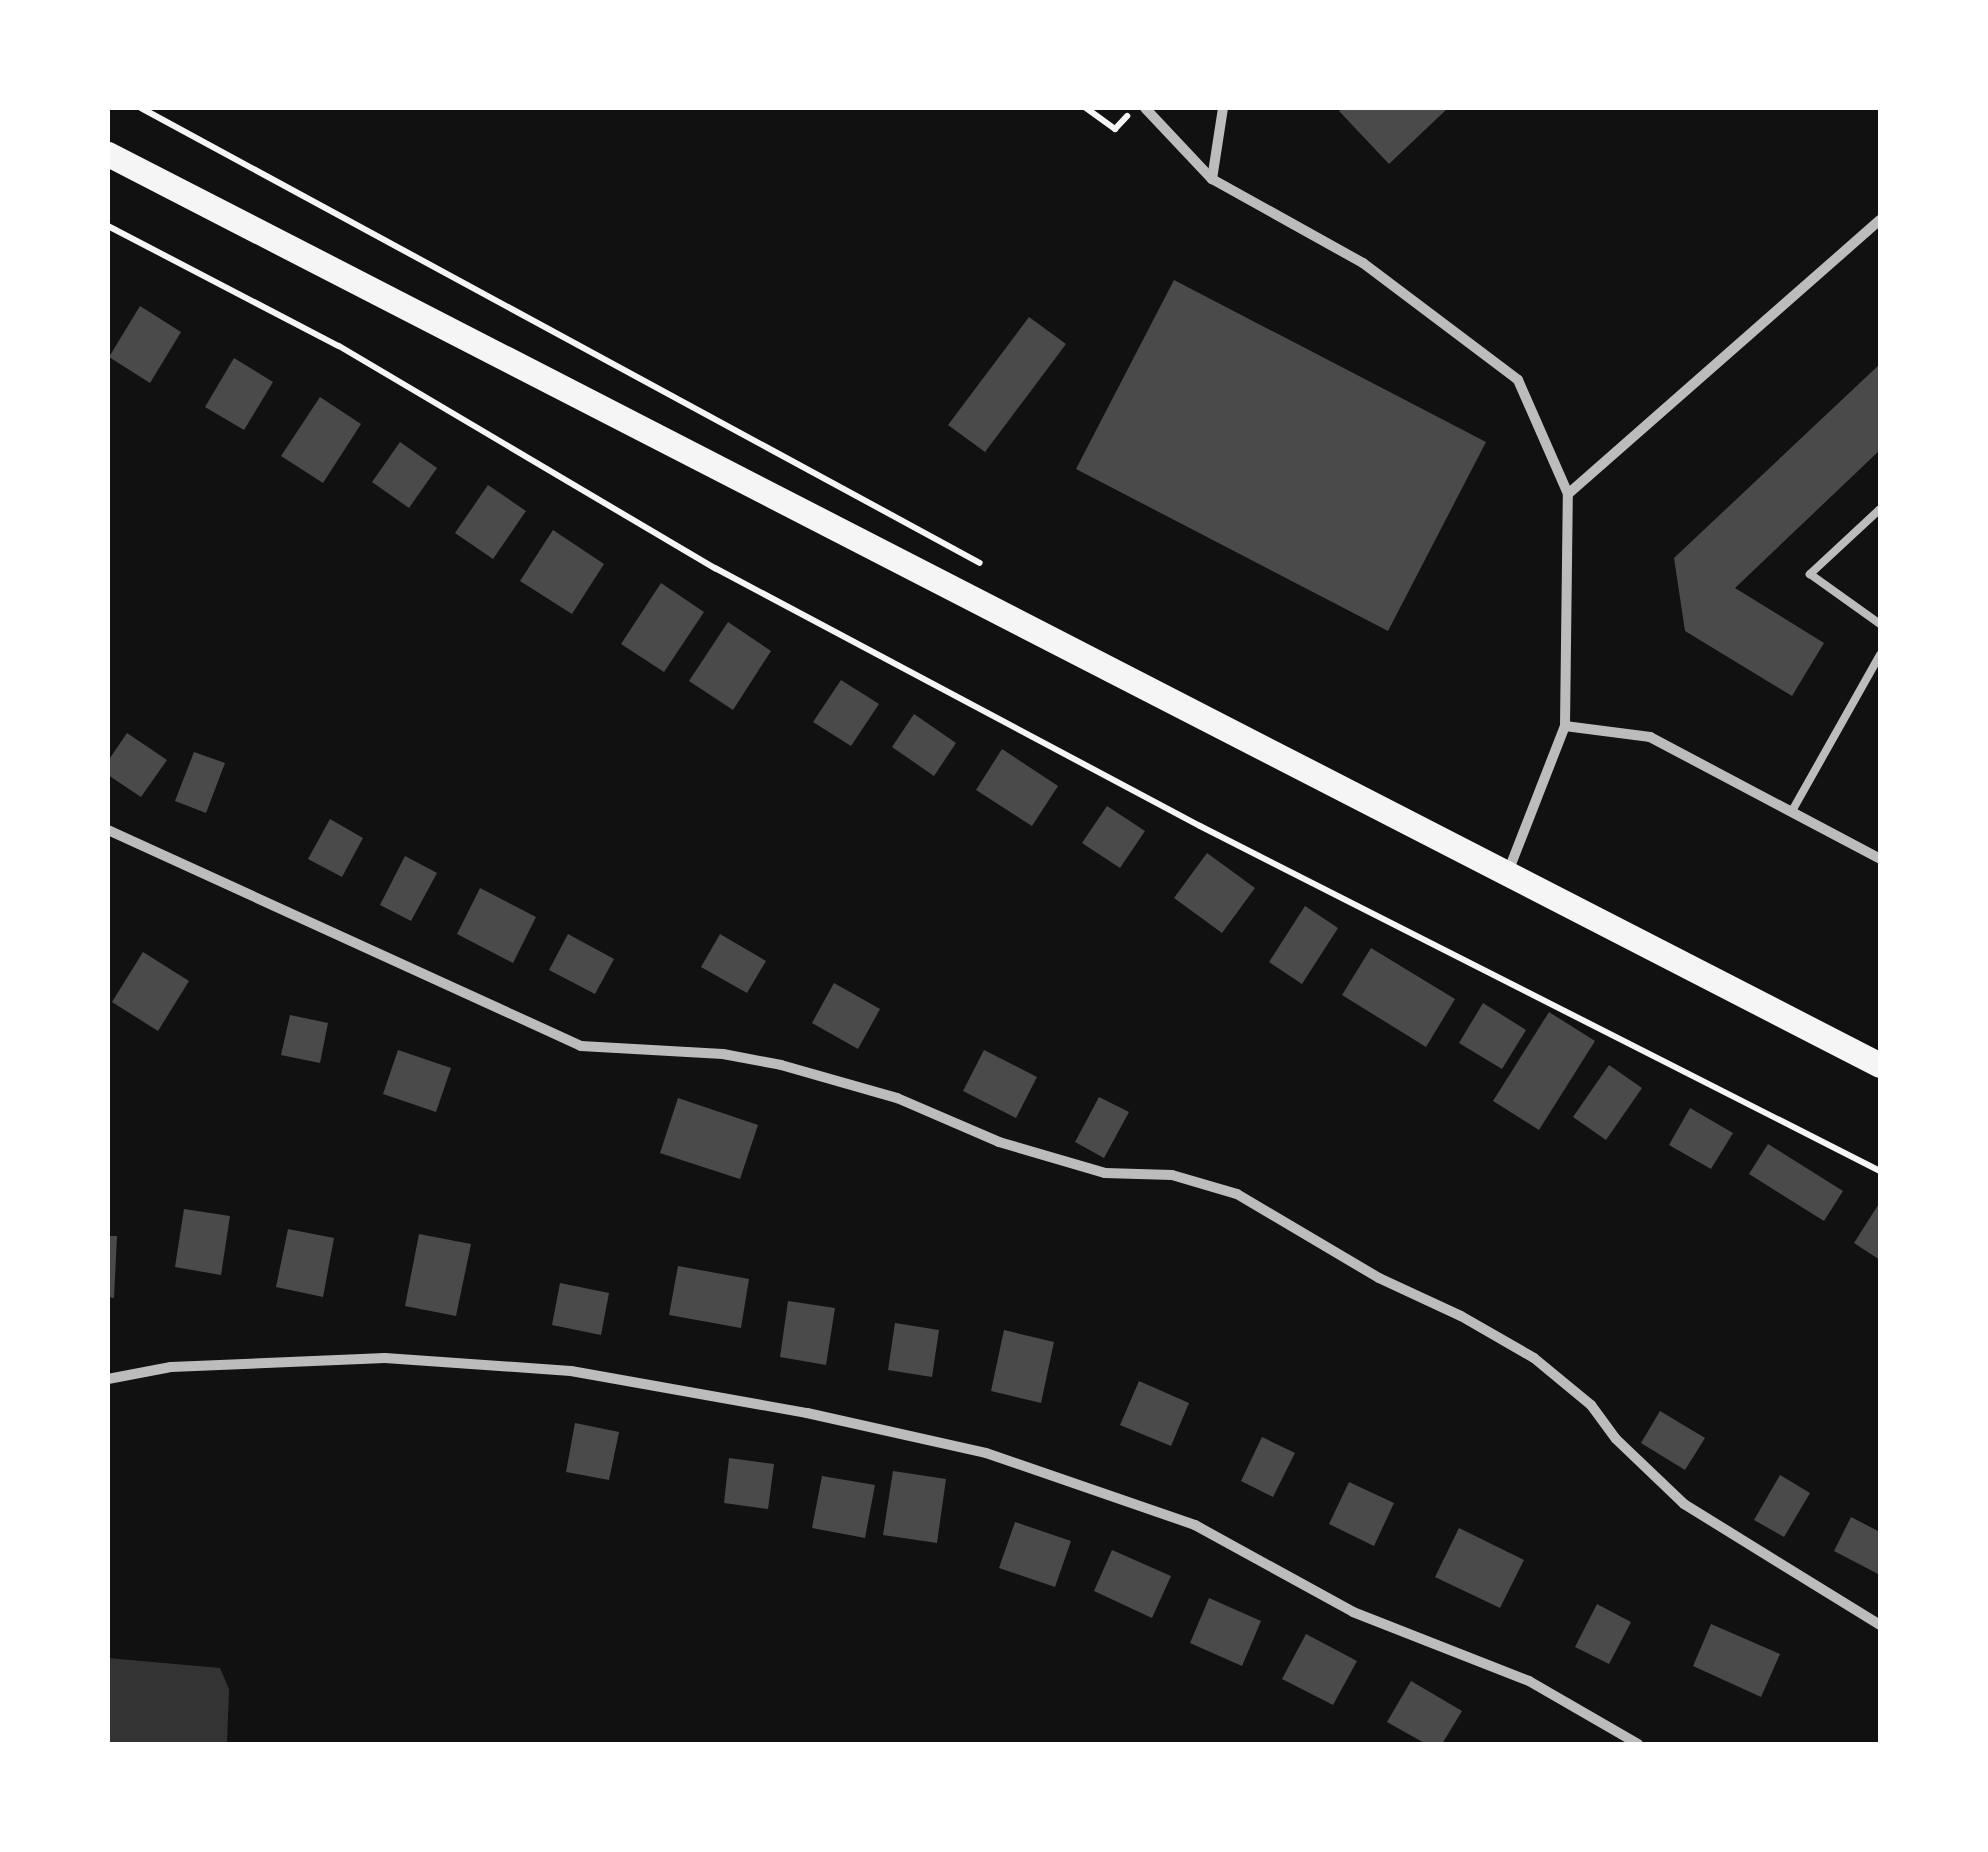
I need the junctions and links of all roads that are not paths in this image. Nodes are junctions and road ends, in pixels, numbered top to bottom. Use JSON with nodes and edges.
{"nodes":[{"id":1,"x":1145,"y":108,"type":"edge"},
{"id":2,"x":1224,"y":108,"type":"edge"},
{"id":3,"x":108,"y":154,"type":"edge"},
{"id":4,"x":1212,"y":178,"type":"junction"},
{"id":5,"x":1880,"y":220,"type":"edge"},
{"id":6,"x":1568,"y":494,"type":"junction"},
{"id":7,"x":1880,"y":509,"type":"edge"},
{"id":8,"x":1880,"y":624,"type":"edge"},
{"id":9,"x":1880,"y":655,"type":"edge"},
{"id":10,"x":1565,"y":726,"type":"junction"},
{"id":11,"x":1792,"y":811,"type":"junction"},
{"id":12,"x":108,"y":830,"type":"edge"},
{"id":13,"x":1880,"y":859,"type":"edge"},
{"id":14,"x":1508,"y":873,"type":"junction"},
{"id":15,"x":1880,"y":1064,"type":"edge"},
{"id":16,"x":108,"y":1379,"type":"edge"},
{"id":17,"x":1880,"y":1624,"type":"edge"},
{"id":18,"x":1638,"y":1744,"type":"edge"}],
"edges":[{"from":1,"to":4,"type":"street"},
{"from":2,"to":4,"type":"street"},
{"from":3,"to":14,"type":"main road"},
{"from":4,"to":6,"type":"street"},
{"from":5,"to":6,"type":"street"},
{"from":6,"to":10,"type":"street"},
{"from":7,"to":8,"type":"lane"},
{"from":9,"to":11,"type":"lane"},
{"from":10,"to":11,"type":"street"},
{"from":10,"to":14,"type":"street"},
{"from":11,"to":13,"type":"street"},
{"from":12,"to":17,"type":"street"},
{"from":14,"to":15,"type":"main road"},
{"from":16,"to":18,"type":"street"}]}
